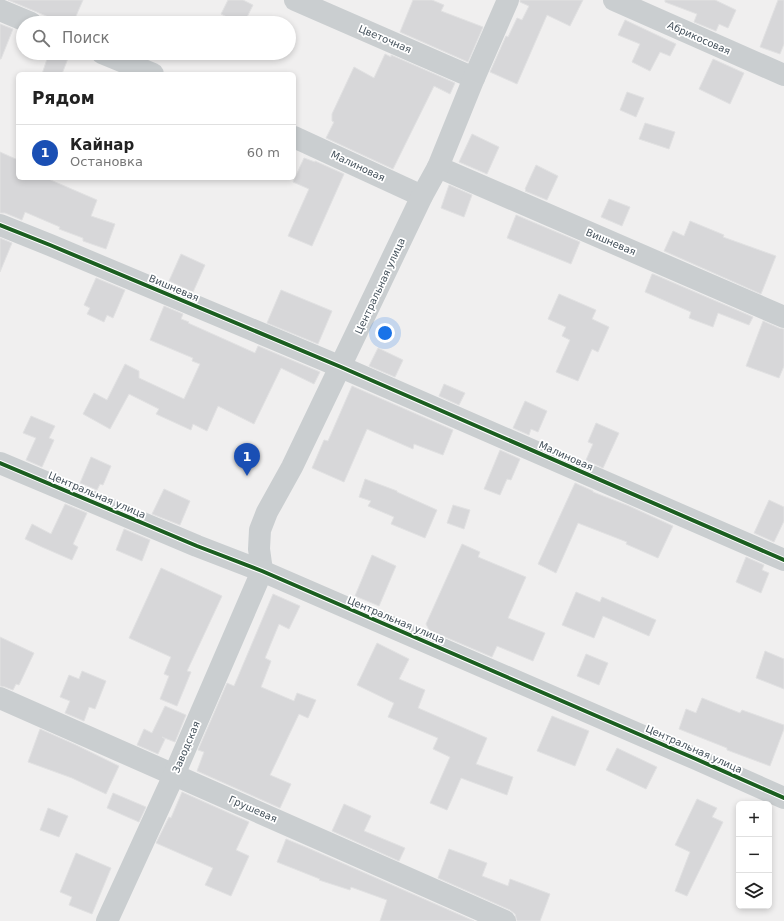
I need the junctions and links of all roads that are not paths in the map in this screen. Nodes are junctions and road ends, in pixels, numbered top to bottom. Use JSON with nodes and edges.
{"nodes":[{"id":1,"x":295,"y":0,"type":"edge"},
{"id":2,"x":508,"y":0,"type":"edge"},
{"id":3,"x":614,"y":0,"type":"edge"},
{"id":4,"x":0,"y":10,"type":"edge"},
{"id":5,"x":16,"y":17,"type":"edge"},
{"id":6,"x":119,"y":60,"type":"edge"},
{"id":7,"x":148,"y":72,"type":"edge"},
{"id":8,"x":784,"y":75,"type":"edge"},
{"id":9,"x":474,"y":78,"type":"junction"},
{"id":10,"x":296,"y":138,"type":"edge"},
{"id":11,"x":438,"y":167,"type":"junction"},
{"id":12,"x":422,"y":196,"type":"junction"},
{"id":13,"x":0,"y":225,"type":"edge"},
{"id":14,"x":784,"y":316,"type":"edge"},
{"id":15,"x":341,"y":367,"type":"junction"},
{"id":16,"x":0,"y":462,"type":"edge"},
{"id":17,"x":784,"y":560,"type":"edge"},
{"id":18,"x":262,"y":571,"type":"junction"},
{"id":19,"x":0,"y":698,"type":"edge"},
{"id":20,"x":174,"y":775,"type":"junction"},
{"id":21,"x":784,"y":798,"type":"edge"},
{"id":22,"x":107,"y":921,"type":"edge"},
{"id":23,"x":505,"y":921,"type":"edge"}],
"edges":[{"from":1,"to":9,"type":"street","name":"Цветочная"},
{"from":2,"to":9,"type":"street","name":"Центральная улица"},
{"from":3,"to":8,"type":"street","name":"Абрикосовая"},
{"from":4,"to":5,"type":"street"},
{"from":6,"to":7,"type":"street"},
{"from":9,"to":11,"type":"street","name":"Центральная улица"},
{"from":10,"to":12,"type":"street","name":"Малиновая"},
{"from":11,"to":12,"type":"street","name":"Центральная улица"},
{"from":11,"to":14,"type":"street","name":"Вишневая"},
{"from":12,"to":15,"type":"street","name":"Центральная улица"},
{"from":13,"to":15,"type":"street","name":"Вишневая"},
{"from":15,"to":17,"type":"street","name":"Малиновая"},
{"from":15,"to":18,"type":"street","name":"Центральная улица"},
{"from":16,"to":18,"type":"street","name":"Центральная улица"},
{"from":18,"to":20,"type":"street","name":"Заводская"},
{"from":18,"to":21,"type":"street","name":"Центральная улица"},
{"from":19,"to":20,"type":"street","name":"Грушевая"},
{"from":20,"to":22,"type":"street","name":"Заводская"},
{"from":20,"to":23,"type":"street","name":"Грушевая"}]}
